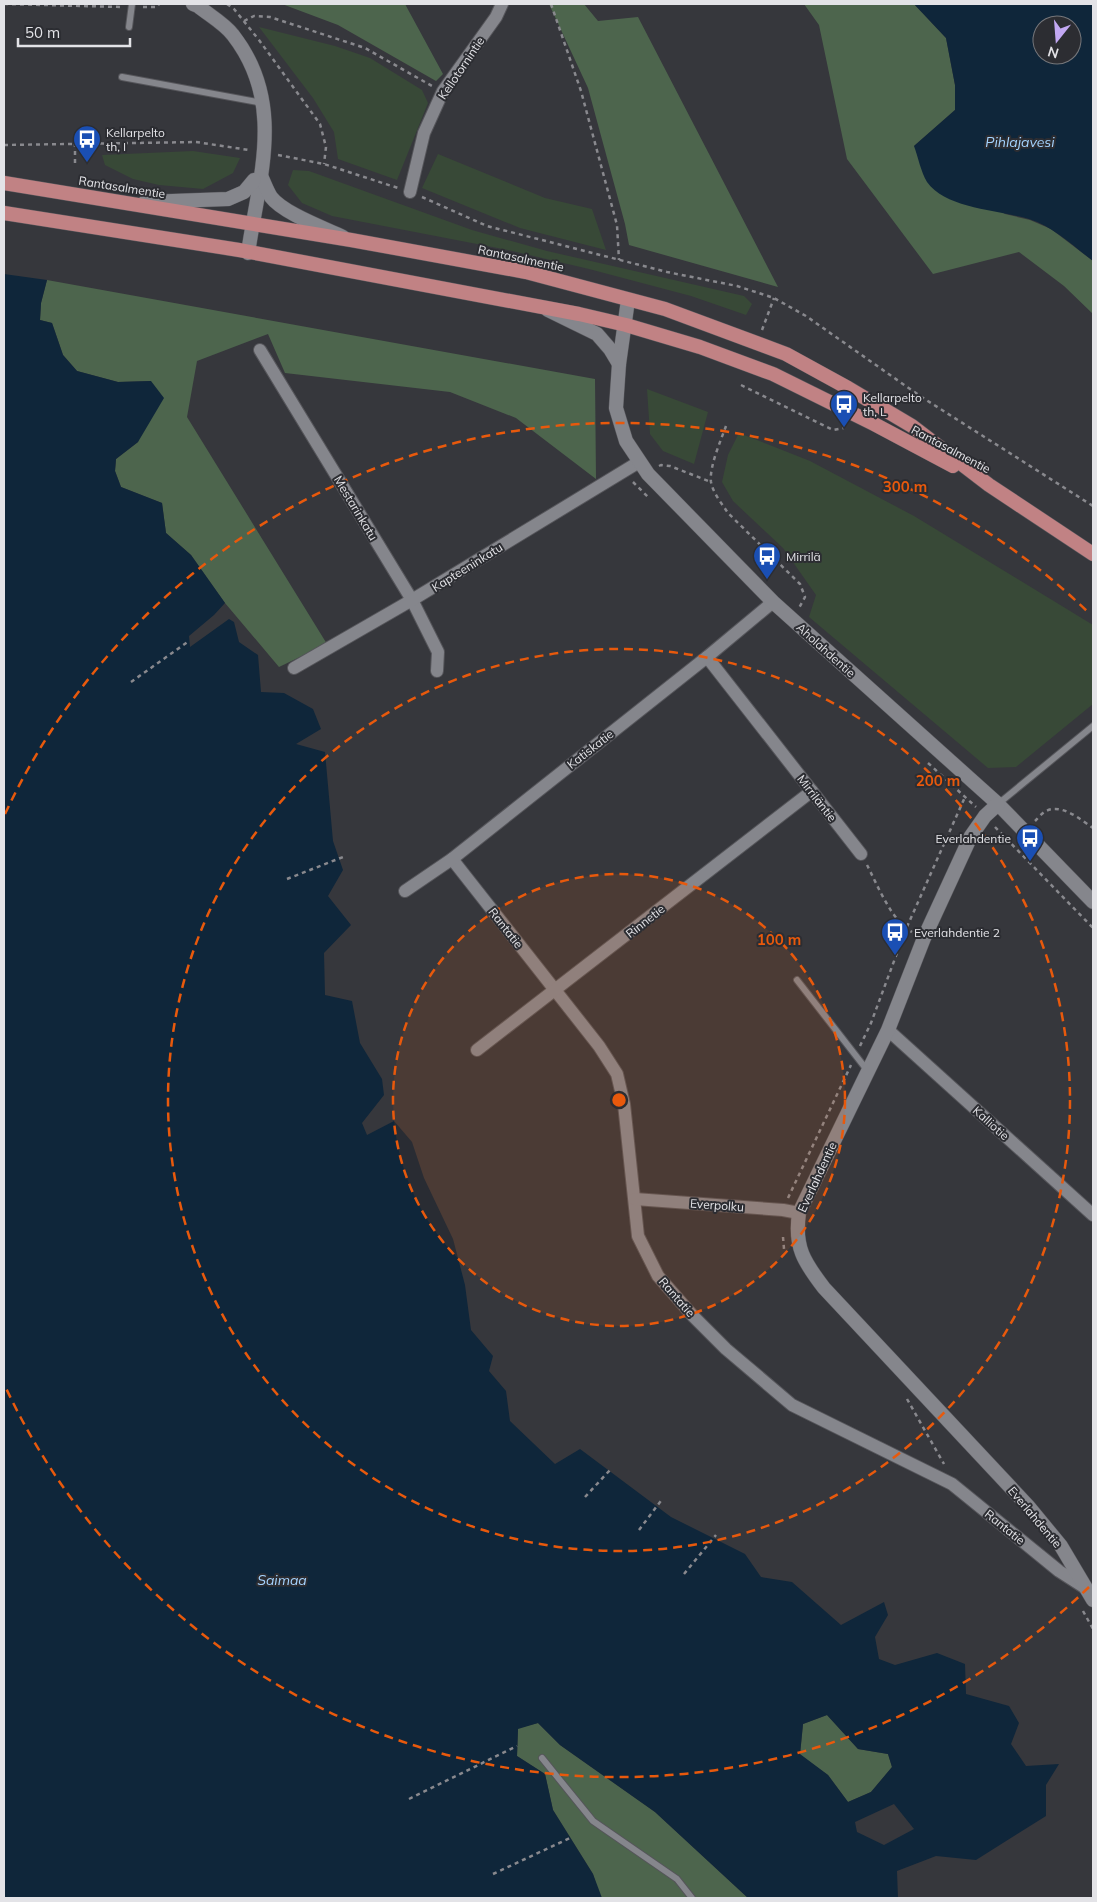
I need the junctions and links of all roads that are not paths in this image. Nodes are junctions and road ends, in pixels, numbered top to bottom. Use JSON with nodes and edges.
{"nodes":[{"id":1,"x":193,"y":4,"type":"edge"},
{"id":2,"x":502,"y":4,"type":"edge"},
{"id":3,"x":131,"y":6,"type":"edge"},
{"id":4,"x":129,"y":27,"type":"dead end"},
{"id":5,"x":122,"y":77,"type":"dead end"},
{"id":6,"x":264,"y":104,"type":"junction"},
{"id":7,"x":258,"y":178,"type":"junction"},
{"id":8,"x":4,"y":183,"type":"edge"},
{"id":9,"x":410,"y":192,"type":"road end"},
{"id":10,"x":128,"y":202,"type":"junction"},
{"id":11,"x":4,"y":213,"type":"edge"},
{"id":12,"x":248,"y":223,"type":"junction"},
{"id":13,"x":351,"y":240,"type":"junction"},
{"id":14,"x":243,"y":252,"type":"junction"},
{"id":15,"x":628,"y":300,"type":"junction"},
{"id":16,"x":543,"y":308,"type":"junction"},
{"id":17,"x":626,"y":325,"type":"junction"},
{"id":18,"x":260,"y":350,"type":"dead end"},
{"id":19,"x":619,"y":364,"type":"junction"},
{"id":20,"x":638,"y":462,"type":"junction"},
{"id":21,"x":988,"y":485,"type":"junction"},
{"id":22,"x":1093,"y":554,"type":"edge"},
{"id":23,"x":412,"y":600,"type":"junction"},
{"id":24,"x":773,"y":602,"type":"junction"},
{"id":25,"x":707,"y":657,"type":"junction"},
{"id":26,"x":294,"y":668,"type":"dead end"},
{"id":27,"x":437,"y":671,"type":"dead end"},
{"id":28,"x":1093,"y":726,"type":"edge"},
{"id":29,"x":812,"y":791,"type":"junction"},
{"id":30,"x":998,"y":804,"type":"junction"},
{"id":31,"x":861,"y":854,"type":"road end"},
{"id":32,"x":452,"y":859,"type":"junction"},
{"id":33,"x":405,"y":892,"type":"dead end"},
{"id":34,"x":1093,"y":902,"type":"edge"},
{"id":35,"x":797,"y":980,"type":"dead end"},
{"id":36,"x":556,"y":991,"type":"junction"},
{"id":37,"x":888,"y":1030,"type":"junction"},
{"id":38,"x":477,"y":1050,"type":"dead end"},
{"id":39,"x":868,"y":1071,"type":"junction"},
{"id":40,"x":635,"y":1199,"type":"junction"},
{"id":41,"x":799,"y":1214,"type":"junction"},
{"id":42,"x":1093,"y":1215,"type":"edge"},
{"id":43,"x":1090,"y":1595,"type":"edge"},
{"id":44,"x":542,"y":1758,"type":"dead end"},
{"id":45,"x":692,"y":1898,"type":"edge"}],
"edges":[{"from":1,"to":6,"type":"street"},
{"from":2,"to":9,"type":"street","name":"Kellotornintie"},
{"from":3,"to":4,"type":"lane"},
{"from":5,"to":6,"type":"lane"},
{"from":6,"to":7,"type":"street"},
{"from":7,"to":10,"type":"street"},
{"from":7,"to":12,"type":"street"},
{"from":7,"to":13,"type":"street"},
{"from":8,"to":10,"type":"highway","name":"Rantasalmentie"},
{"from":10,"to":12,"type":"highway","name":"Rantasalmentie"},
{"from":11,"to":14,"type":"highway","name":"Rantasalmentie"},
{"from":12,"to":13,"type":"highway","name":"Rantasalmentie"},
{"from":12,"to":14,"type":"street"},
{"from":13,"to":15,"type":"highway","name":"Rantasalmentie"},
{"from":14,"to":16,"type":"highway","name":"Rantasalmentie"},
{"from":15,"to":17,"type":"street","name":"Aholahdentie"},
{"from":15,"to":21,"type":"highway","name":"Rantasalmentie"},
{"from":16,"to":17,"type":"highway","name":"Rantasalmentie"},
{"from":16,"to":19,"type":"street"},
{"from":17,"to":19,"type":"street","name":"Aholahdentie"},
{"from":17,"to":21,"type":"highway","name":"Rantasalmentie"},
{"from":18,"to":23,"type":"street","name":"Mestarinkatu"},
{"from":19,"to":20,"type":"street","name":"Aholahdentie"},
{"from":20,"to":23,"type":"street","name":"Kapteeninkatu"},
{"from":20,"to":24,"type":"street","name":"Aholahdentie"},
{"from":21,"to":22,"type":"highway","name":"Rantasalmentie"},
{"from":23,"to":26,"type":"street","name":"Kapteeninkatu"},
{"from":23,"to":27,"type":"street","name":"Mestarinkatu"},
{"from":24,"to":25,"type":"street","name":"Katiskatie"},
{"from":24,"to":30,"type":"street","name":"Aholahdentie"},
{"from":25,"to":29,"type":"street","name":"Mirriläntie"},
{"from":25,"to":32,"type":"street","name":"Katiskatie"},
{"from":28,"to":30,"type":"lane"},
{"from":29,"to":31,"type":"street","name":"Mirriläntie"},
{"from":29,"to":36,"type":"street","name":"Rinnetie"},
{"from":30,"to":34,"type":"street","name":"Aholahdentie"},
{"from":30,"to":37,"type":"street","name":"Everlahdentie"},
{"from":32,"to":33,"type":"street","name":"Katiskatie"},
{"from":32,"to":36,"type":"street","name":"Rantatie"},
{"from":35,"to":39,"type":"lane"},
{"from":36,"to":38,"type":"street","name":"Rinnetie"},
{"from":36,"to":40,"type":"street","name":"Rantatie"},
{"from":37,"to":39,"type":"street","name":"Everlahdentie"},
{"from":37,"to":42,"type":"street","name":"Kalliotie"},
{"from":39,"to":41,"type":"street","name":"Everlahdentie"},
{"from":40,"to":41,"type":"street","name":"Everpolku"},
{"from":40,"to":43,"type":"street","name":"Rantatie"},
{"from":41,"to":43,"type":"street","name":"Everlahdentie"},
{"from":44,"to":45,"type":"lane"}]}
